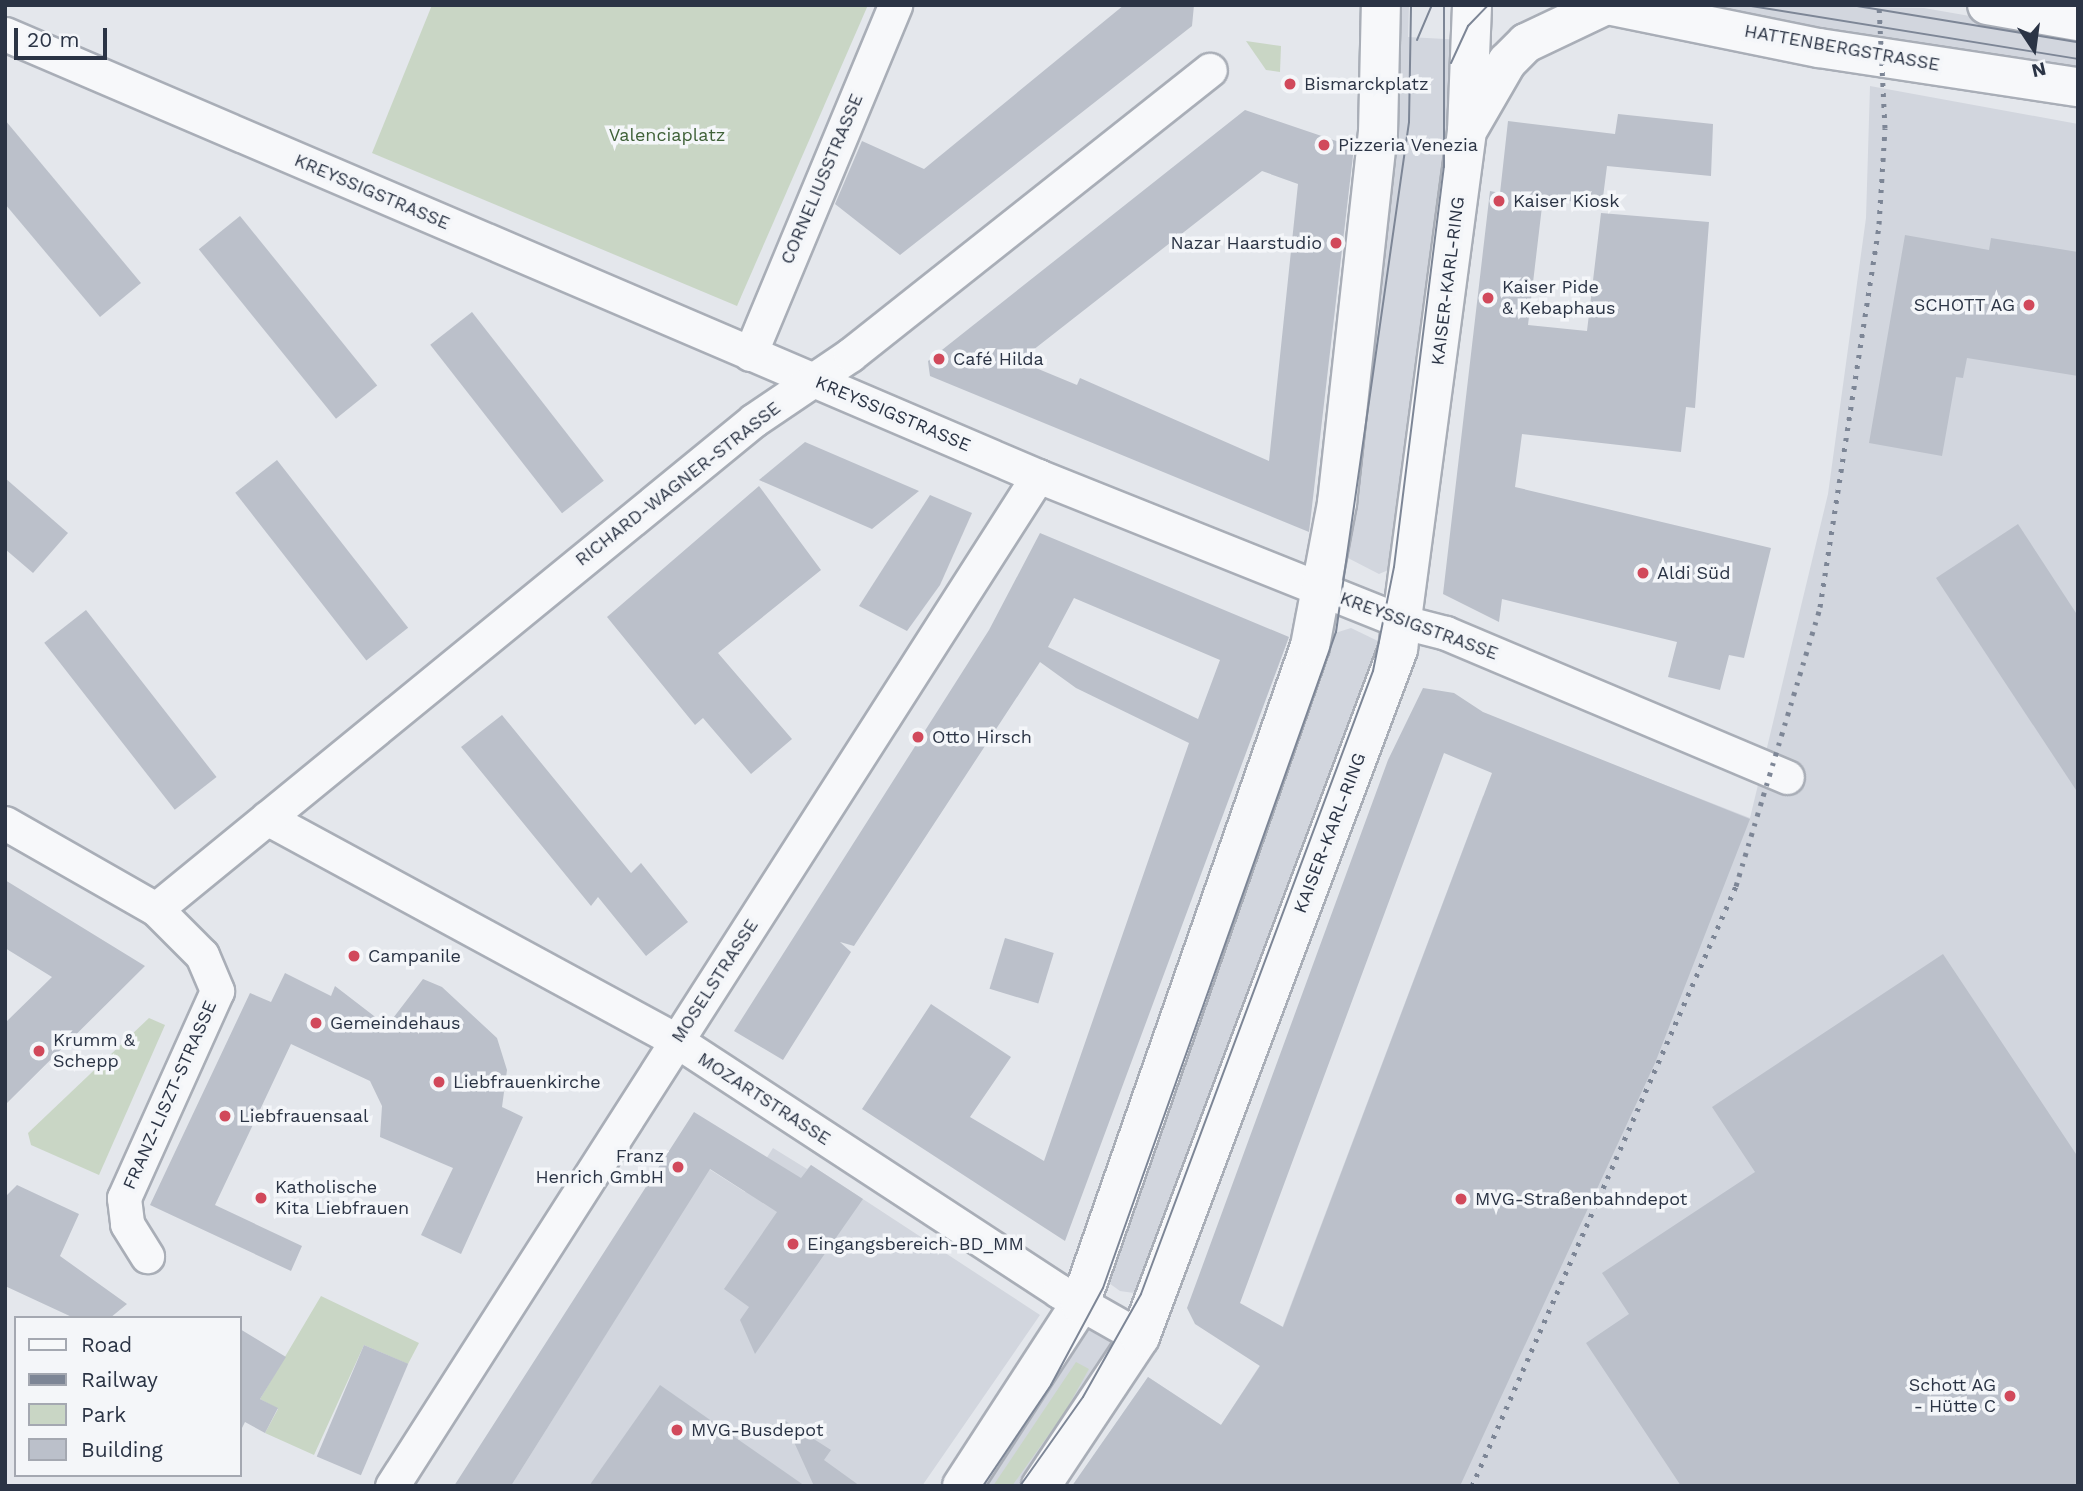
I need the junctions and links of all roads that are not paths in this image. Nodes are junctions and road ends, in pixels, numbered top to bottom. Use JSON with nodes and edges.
{"nodes":[{"id":1,"x":895,"y":5,"type":"edge"},
{"id":2,"x":1381,"y":5,"type":"edge"},
{"id":3,"x":1472,"y":5,"type":"edge"},
{"id":4,"x":1607,"y":5,"type":"edge"},
{"id":5,"x":1987,"y":5,"type":"edge"},
{"id":6,"x":2078,"y":21,"type":"edge"},
{"id":7,"x":5,"y":34,"type":"edge"},
{"id":8,"x":1210,"y":70,"type":"dead end"},
{"id":9,"x":2078,"y":87,"type":"edge"},
{"id":10,"x":1467,"y":131,"type":"junction"},
{"id":11,"x":750,"y":354,"type":"junction"},
{"id":12,"x":813,"y":380,"type":"junction"},
{"id":13,"x":1038,"y":476,"type":"junction"},
{"id":14,"x":1322,"y":590,"type":"junction"},
{"id":15,"x":1403,"y":622,"type":"junction"},
{"id":16,"x":1787,"y":777,"type":"dead end"},
{"id":17,"x":267,"y":818,"type":"junction"},
{"id":18,"x":5,"y":823,"type":"edge"},
{"id":19,"x":156,"y":909,"type":"junction"},
{"id":20,"x":677,"y":1041,"type":"junction"},
{"id":21,"x":147,"y":1256,"type":"dead end"},
{"id":22,"x":1080,"y":1304,"type":"junction"},
{"id":23,"x":1140,"y":1337,"type":"junction"},
{"id":24,"x":391,"y":1486,"type":"edge"},
{"id":25,"x":962,"y":1486,"type":"edge"},
{"id":26,"x":1041,"y":1486,"type":"edge"}],
"edges":[{"from":1,"to":11,"type":"street","name":"CORNELIUSSTRASSE"},
{"from":2,"to":14,"type":"street"},
{"from":3,"to":10,"type":"street"},
{"from":4,"to":9,"type":"street","name":"HATTENBERGSTRASSE"},
{"from":4,"to":10,"type":"street","name":"HATTENBERGSTRASSE"},
{"from":5,"to":6,"type":"street"},
{"from":7,"to":11,"type":"street","name":"KREYSSIGSTRASSE"},
{"from":8,"to":12,"type":"street","name":"RICHARD-WAGNER-STRASSE"},
{"from":10,"to":15,"type":"street","name":"KAISER-KARL-RING"},
{"from":11,"to":12,"type":"street","name":"KREYSSIGSTRASSE"},
{"from":12,"to":13,"type":"street","name":"KREYSSIGSTRASSE"},
{"from":12,"to":17,"type":"street","name":"RICHARD-WAGNER-STRASSE"},
{"from":13,"to":14,"type":"street","name":"KREYSSIGSTRASSE"},
{"from":13,"to":20,"type":"street","name":"MOSELSTRASSE"},
{"from":14,"to":15,"type":"street","name":"KREYSSIGSTRASSE"},
{"from":14,"to":22,"type":"street"},
{"from":15,"to":16,"type":"street","name":"KREYSSIGSTRASSE"},
{"from":15,"to":23,"type":"street","name":"KAISER-KARL-RING"},
{"from":17,"to":19,"type":"street","name":"RICHARD-WAGNER-STRASSE"},
{"from":17,"to":20,"type":"street","name":"MOZARTSTRASSE"},
{"from":18,"to":19,"type":"street","name":"FRANZ-LISZT-STRASSE"},
{"from":19,"to":21,"type":"street","name":"FRANZ-LISZT-STRASSE"},
{"from":20,"to":22,"type":"street","name":"MOZARTSTRASSE"},
{"from":20,"to":24,"type":"street","name":"MOSELSTRASSE"},
{"from":22,"to":23,"type":"street","name":"MOZARTSTRASSE"},
{"from":22,"to":25,"type":"street"},
{"from":23,"to":26,"type":"street","name":"KAISER-KARL-RING"}]}
